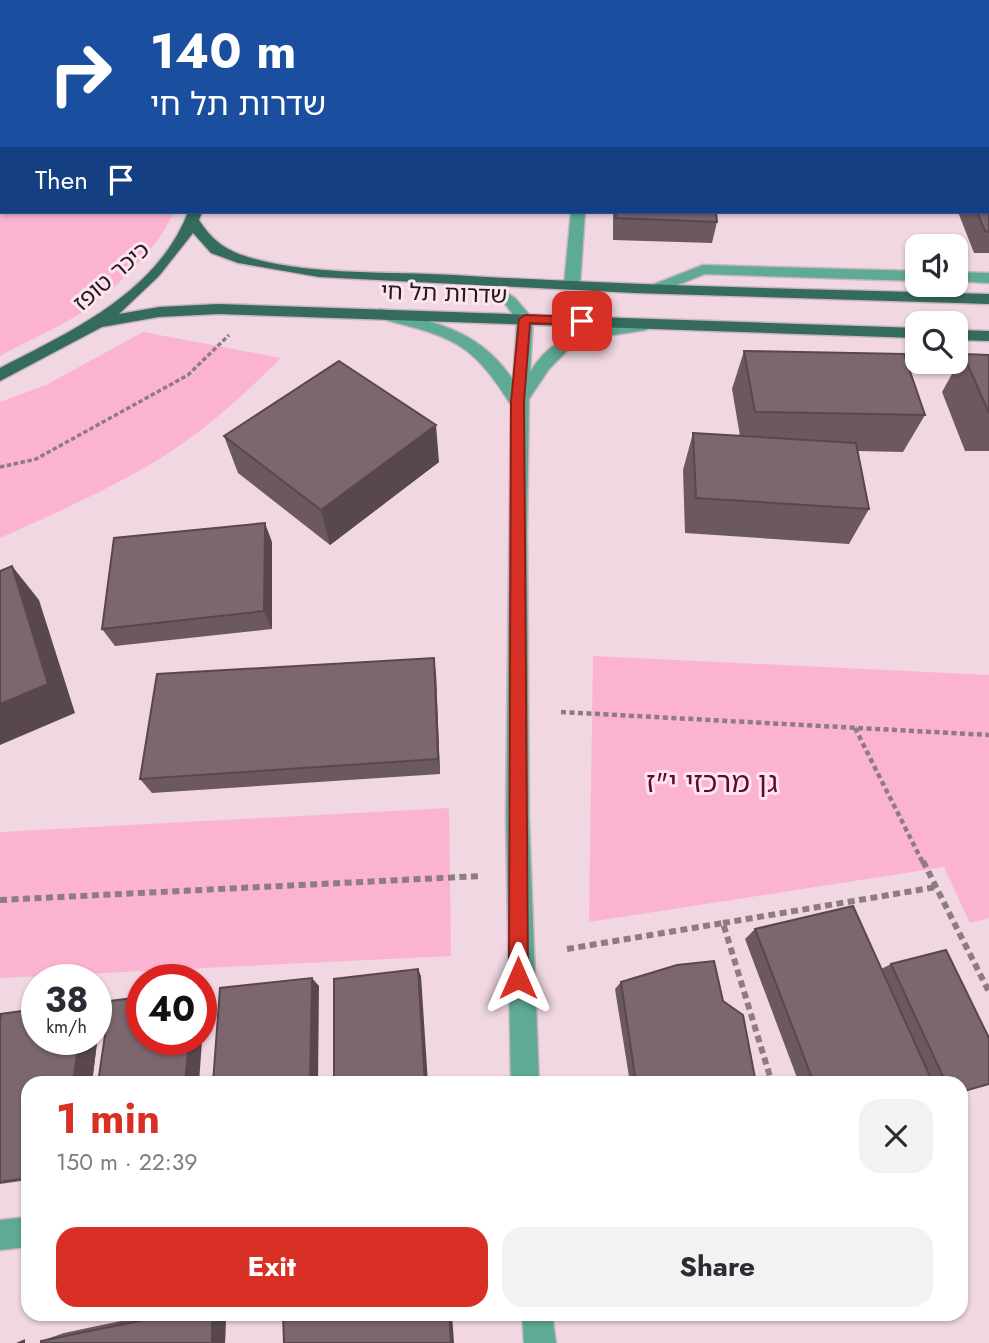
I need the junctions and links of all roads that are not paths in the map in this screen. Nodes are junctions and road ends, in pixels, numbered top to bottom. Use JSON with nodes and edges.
{"nodes":[{"id":1,"x":578,"y":214,"type":"edge"},
{"id":2,"x":194,"y":217,"type":"edge"},
{"id":3,"x":905,"y":275,"type":"edge"},
{"id":4,"x":968,"y":277,"type":"edge"},
{"id":5,"x":989,"y":278,"type":"edge"},
{"id":6,"x":486,"y":283,"type":"junction"},
{"id":7,"x":572,"y":285,"type":"junction"},
{"id":8,"x":657,"y":288,"type":"junction"},
{"id":9,"x":989,"y":299,"type":"edge"},
{"id":10,"x":380,"y":314,"type":"junction"},
{"id":11,"x":525,"y":319,"type":"junction"},
{"id":12,"x":96,"y":323,"type":"junction"},
{"id":13,"x":659,"y":324,"type":"junction"},
{"id":14,"x":905,"y":333,"type":"edge"},
{"id":15,"x":968,"y":335,"type":"edge"},
{"id":16,"x":989,"y":336,"type":"edge"},
{"id":17,"x":0,"y":375,"type":"edge"},
{"id":18,"x":518,"y":402,"type":"junction"},
{"id":19,"x":525,"y":1076,"type":"edge"},
{"id":20,"x":21,"y":1233,"type":"edge"},
{"id":21,"x":0,"y":1235,"type":"edge"},
{"id":22,"x":538,"y":1321,"type":"edge"},
{"id":23,"x":540,"y":1343,"type":"edge"}],
"edges":[{"from":1,"to":7,"type":"street"},
{"from":2,"to":6,"type":"main road","name":"שדרות תל חי"},
{"from":2,"to":12,"type":"main road","name":"כיכר טופז"},
{"from":3,"to":8,"type":"street"},
{"from":4,"to":5,"type":"street"},
{"from":6,"to":7,"type":"main road","name":"שדרות תל חי"},
{"from":6,"to":11,"type":"street"},
{"from":7,"to":8,"type":"main road","name":"שדרות תל חי"},
{"from":8,"to":9,"type":"main road","name":"שדרות תל חי"},
{"from":10,"to":11,"type":"main road","name":"שדרות תל חי"},
{"from":10,"to":12,"type":"main road","name":"שדרות תל חי"},
{"from":10,"to":18,"type":"street"},
{"from":11,"to":13,"type":"main road","name":"שדרות תל חי"},
{"from":11,"to":18,"type":"street"},
{"from":12,"to":17,"type":"main road","name":"כיכר טופז"},
{"from":13,"to":14,"type":"main road","name":"שדרות תל חי"},
{"from":13,"to":18,"type":"street"},
{"from":15,"to":16,"type":"main road"},
{"from":18,"to":19,"type":"street"},
{"from":20,"to":21,"type":"street"},
{"from":22,"to":23,"type":"street"}]}
